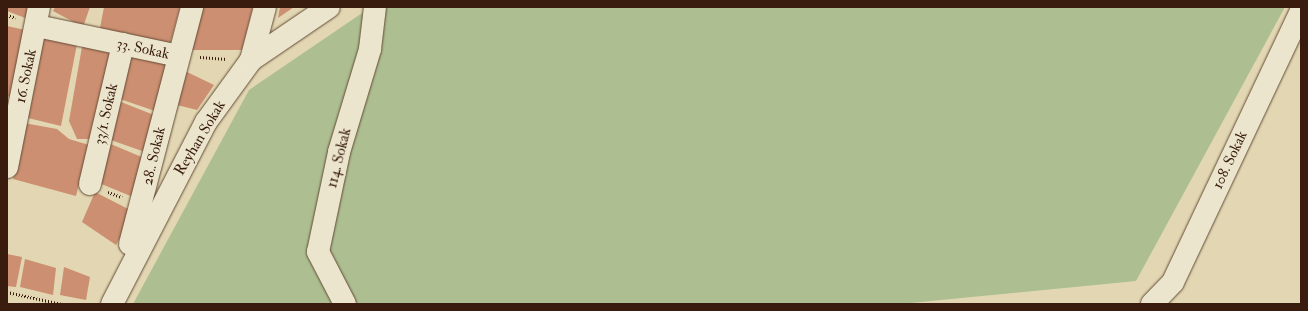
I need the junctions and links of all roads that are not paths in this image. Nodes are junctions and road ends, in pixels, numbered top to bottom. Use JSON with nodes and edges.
{"nodes":[{"id":1,"x":192,"y":7,"type":"edge"},
{"id":2,"x":265,"y":7,"type":"edge"},
{"id":3,"x":329,"y":7,"type":"edge"},
{"id":4,"x":375,"y":7,"type":"edge"},
{"id":5,"x":1301,"y":11,"type":"edge"},
{"id":6,"x":38,"y":16,"type":"edge"},
{"id":7,"x":123,"y":44,"type":"junction"},
{"id":8,"x":179,"y":56,"type":"junction"},
{"id":9,"x":251,"y":60,"type":"junction"},
{"id":10,"x":7,"y":167,"type":"edge"},
{"id":11,"x":90,"y":184,"type":"road end"},
{"id":12,"x":111,"y":304,"type":"edge"},
{"id":13,"x":345,"y":304,"type":"edge"},
{"id":14,"x":1152,"y":304,"type":"edge"}],
"edges":[{"from":1,"to":8,"type":"street","name":"28.. Sokak"},
{"from":2,"to":9,"type":"street"},
{"from":3,"to":9,"type":"street","name":"Reyhan Sokak"},
{"from":4,"to":13,"type":"street","name":"114. Sokak"},
{"from":5,"to":14,"type":"street","name":"108. Sokak"},
{"from":6,"to":7,"type":"street","name":"33. Sokak"},
{"from":6,"to":10,"type":"street","name":"16. Sokak"},
{"from":7,"to":8,"type":"street","name":"33. Sokak"},
{"from":7,"to":11,"type":"street","name":"33/1. Sokak"},
{"from":8,"to":12,"type":"street","name":"28.. Sokak"},
{"from":9,"to":12,"type":"street","name":"Reyhan Sokak"}]}
